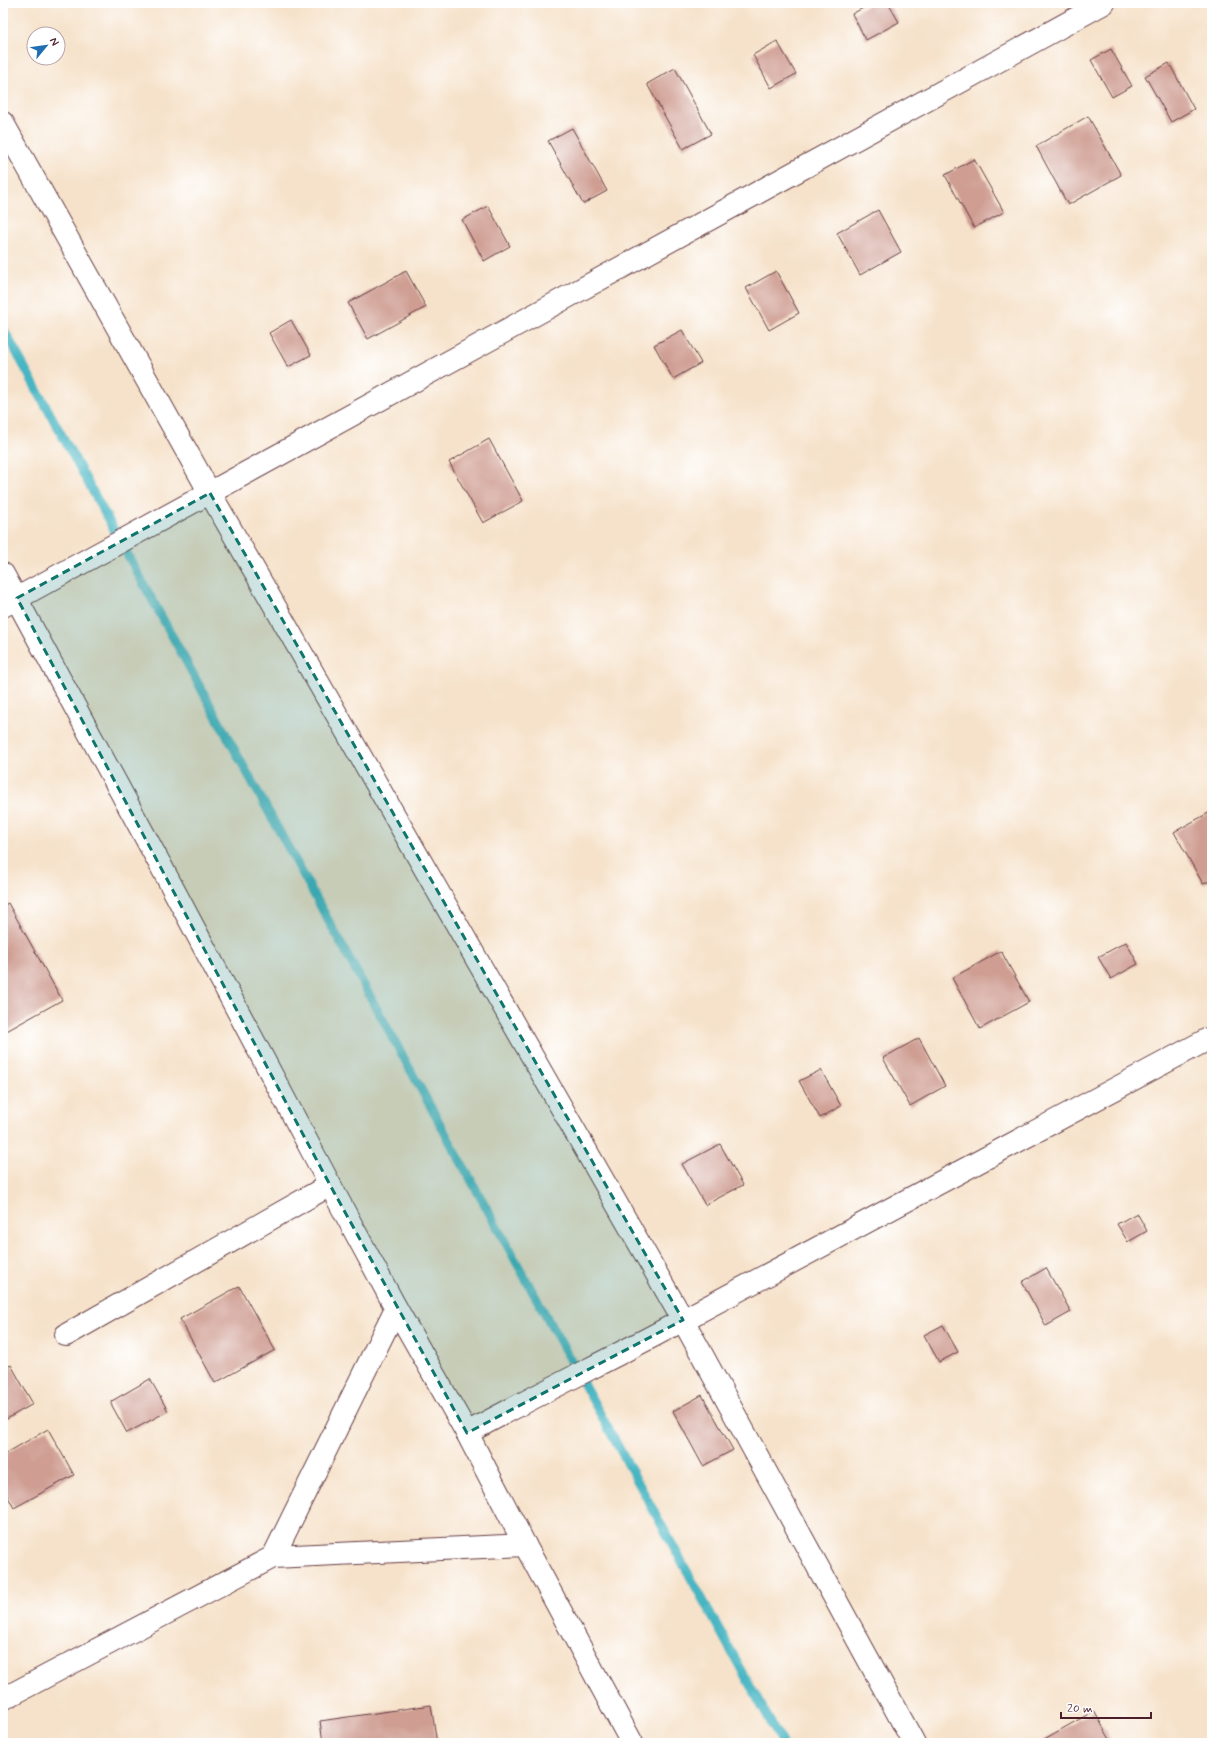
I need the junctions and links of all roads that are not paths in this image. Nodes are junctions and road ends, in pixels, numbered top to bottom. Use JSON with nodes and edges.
{"nodes":[{"id":1,"x":1104,"y":3,"type":"edge"},
{"id":2,"x":3,"y":123,"type":"edge"},
{"id":3,"x":210,"y":493,"type":"junction"},
{"id":4,"x":3,"y":574,"type":"edge"},
{"id":5,"x":10,"y":602,"type":"edge"},
{"id":6,"x":1212,"y":1037,"type":"edge"},
{"id":7,"x":330,"y":1185,"type":"junction"},
{"id":8,"x":396,"y":1308,"type":"junction"},
{"id":9,"x":683,"y":1320,"type":"junction"},
{"id":10,"x":66,"y":1335,"type":"dead end"},
{"id":11,"x":466,"y":1433,"type":"junction"},
{"id":12,"x":525,"y":1546,"type":"junction"},
{"id":13,"x":273,"y":1557,"type":"junction"},
{"id":14,"x":3,"y":1698,"type":"edge"},
{"id":15,"x":632,"y":1743,"type":"edge"},
{"id":16,"x":914,"y":1743,"type":"edge"}],
"edges":[{"from":1,"to":3,"type":"street"},
{"from":2,"to":3,"type":"street"},
{"from":3,"to":5,"type":"street"},
{"from":3,"to":9,"type":"street"},
{"from":4,"to":5,"type":"street"},
{"from":5,"to":7,"type":"street"},
{"from":6,"to":9,"type":"street"},
{"from":7,"to":8,"type":"street"},
{"from":7,"to":10,"type":"street"},
{"from":8,"to":11,"type":"street"},
{"from":8,"to":13,"type":"street"},
{"from":9,"to":11,"type":"street"},
{"from":9,"to":16,"type":"street"},
{"from":11,"to":12,"type":"street"},
{"from":12,"to":13,"type":"street"},
{"from":12,"to":15,"type":"street"},
{"from":13,"to":14,"type":"street"}]}
